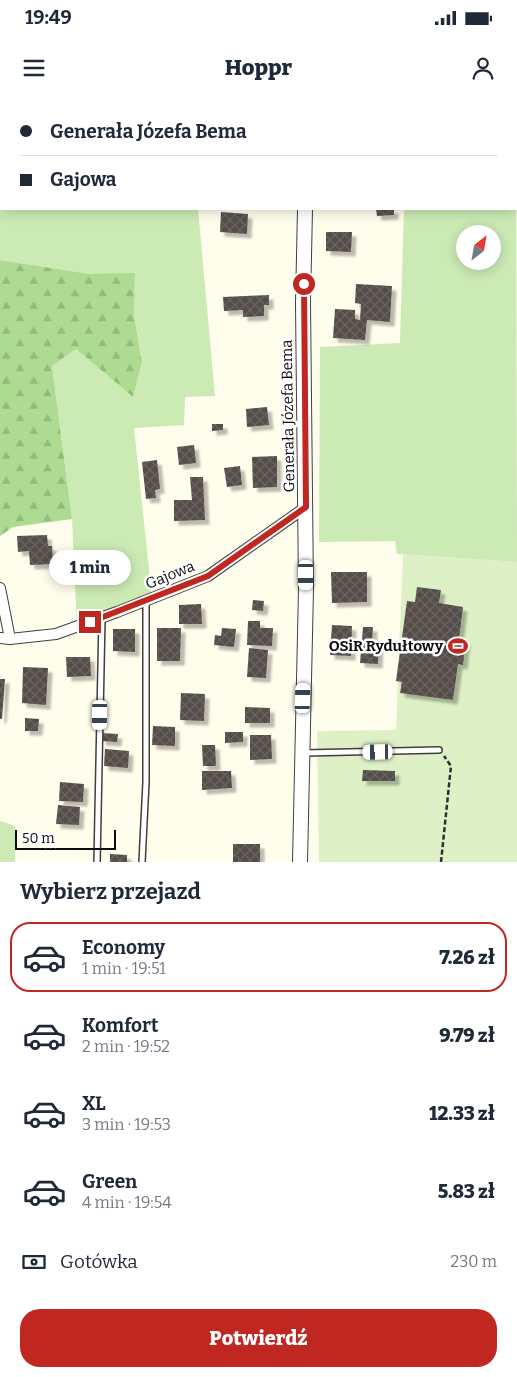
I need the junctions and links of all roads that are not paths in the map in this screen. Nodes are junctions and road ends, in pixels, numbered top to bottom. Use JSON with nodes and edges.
{"nodes":[{"id":1,"x":305,"y":210,"type":"edge"},
{"id":2,"x":306,"y":507,"type":"junction"},
{"id":3,"x":0,"y":588,"type":"edge"},
{"id":4,"x":146,"y":601,"type":"junction"},
{"id":5,"x":102,"y":618,"type":"junction"},
{"id":6,"x":5,"y":638,"type":"edge"},
{"id":7,"x":439,"y":750,"type":"road end"},
{"id":8,"x":301,"y":753,"type":"junction"},
{"id":9,"x":97,"y":862,"type":"edge"},
{"id":10,"x":142,"y":862,"type":"edge"},
{"id":11,"x":300,"y":862,"type":"edge"}],
"edges":[{"from":1,"to":2,"type":"street","name":"Generała Józefa Bema"},
{"from":2,"to":4,"type":"street","name":"Gajowa"},
{"from":2,"to":8,"type":"street","name":"Generała Józefa Bema"},
{"from":3,"to":6,"type":"street"},
{"from":4,"to":5,"type":"street","name":"Gajowa"},
{"from":4,"to":10,"type":"lane"},
{"from":5,"to":6,"type":"street","name":"Gajowa"},
{"from":5,"to":9,"type":"lane"},
{"from":7,"to":8,"type":"lane"},
{"from":8,"to":11,"type":"street","name":"Generała Józefa Bema"}]}
